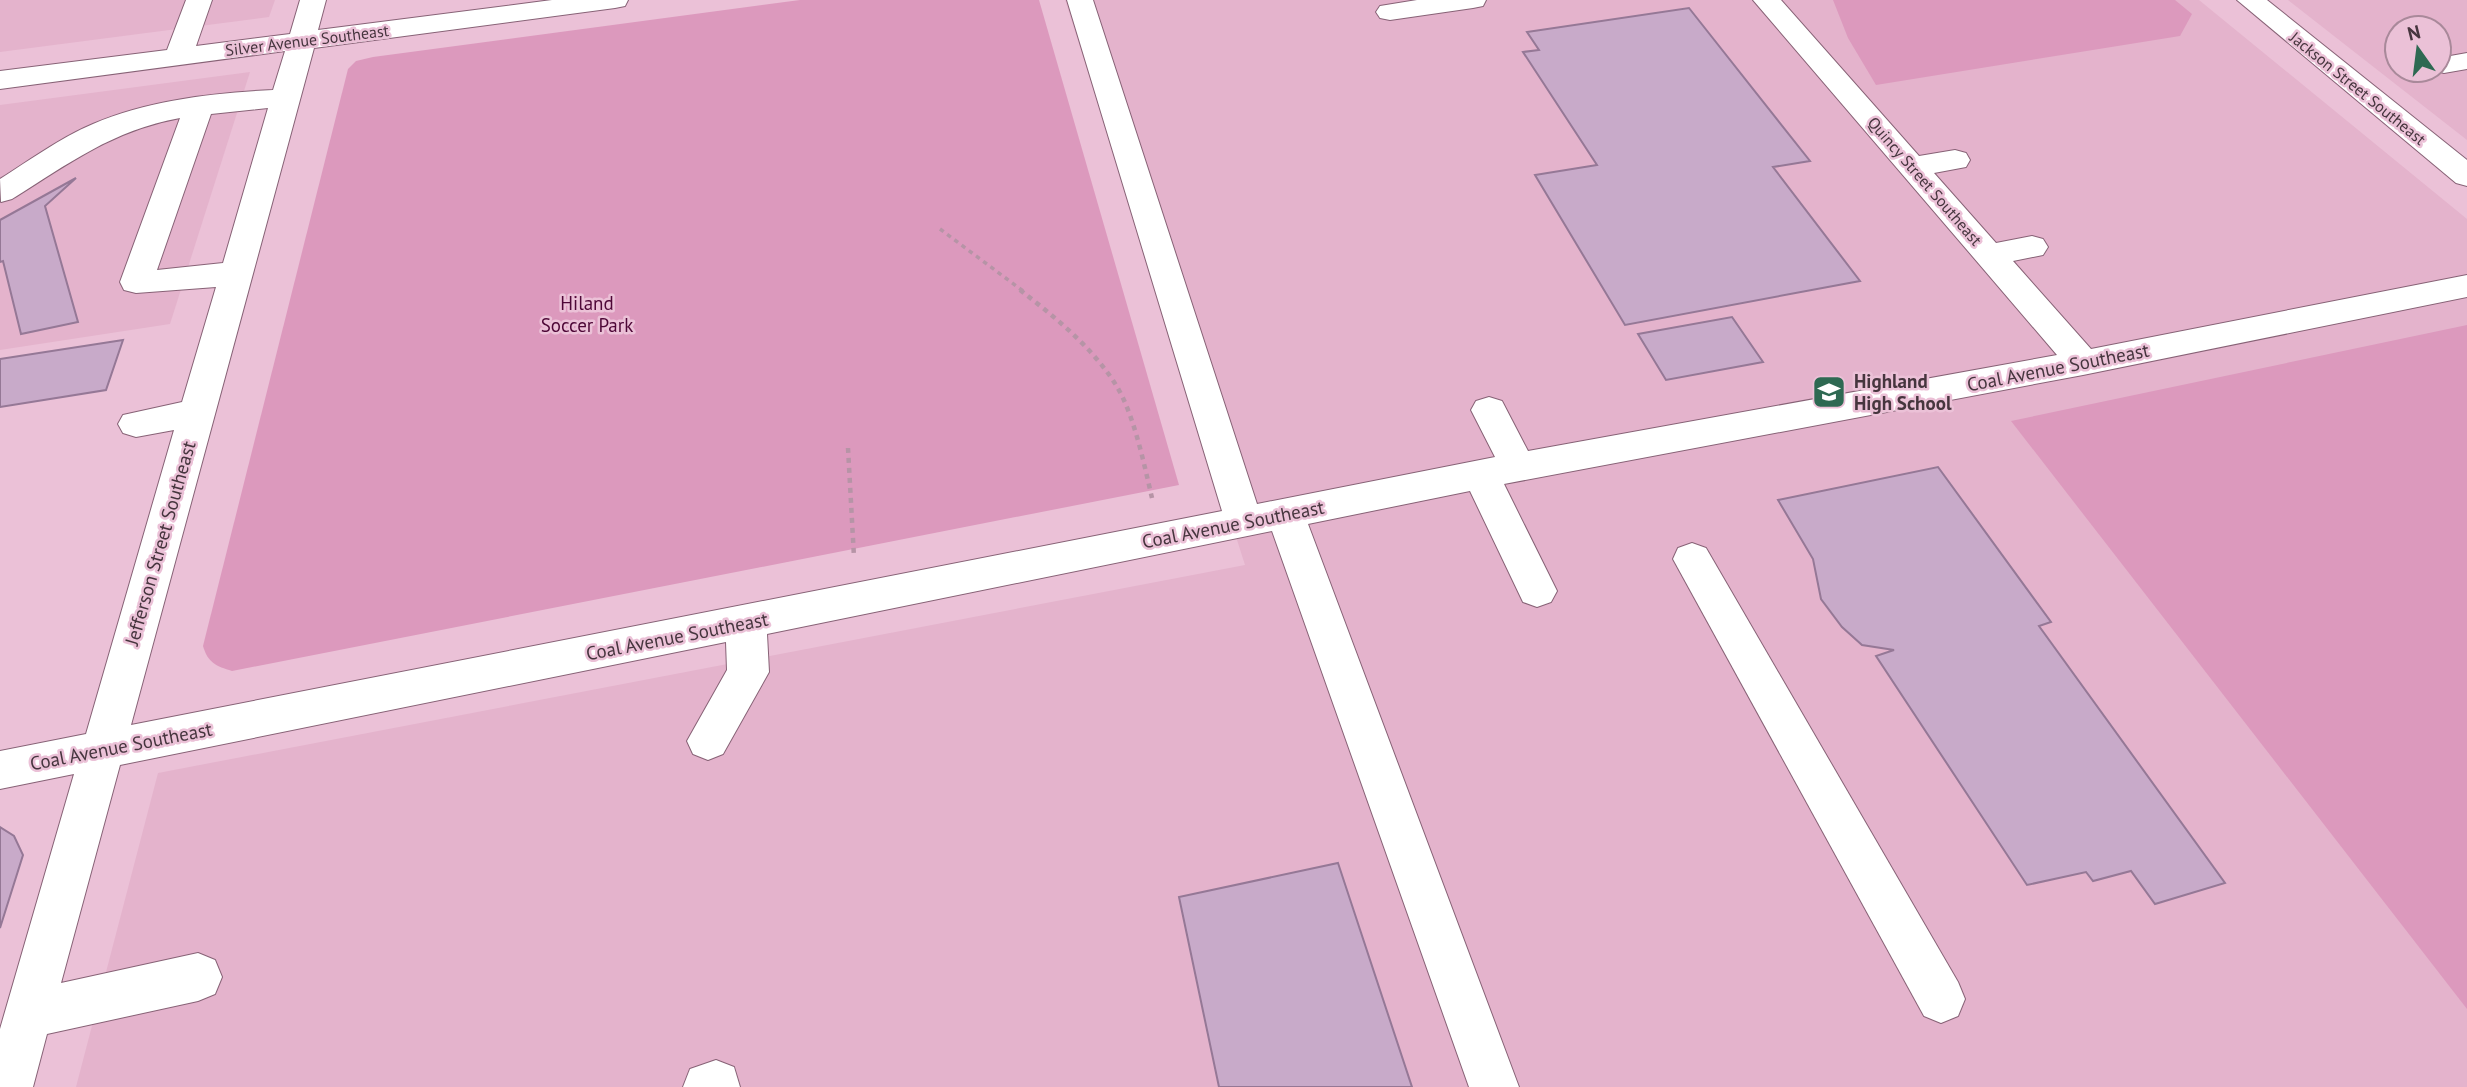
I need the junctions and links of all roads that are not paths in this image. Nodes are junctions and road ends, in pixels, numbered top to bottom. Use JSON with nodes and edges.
{"nodes":[{"id":1,"x":200,"y":0,"type":"edge"},
{"id":2,"x":313,"y":0,"type":"edge"},
{"id":3,"x":615,"y":0,"type":"edge"},
{"id":4,"x":1080,"y":0,"type":"edge"},
{"id":5,"x":1473,"y":0,"type":"edge"},
{"id":6,"x":1766,"y":0,"type":"edge"},
{"id":7,"x":2250,"y":0,"type":"edge"},
{"id":8,"x":1390,"y":12,"type":"dead end"},
{"id":9,"x":301,"y":41,"type":"junction"},
{"id":10,"x":178,"y":57,"type":"junction"},
{"id":11,"x":0,"y":80,"type":"edge"},
{"id":12,"x":286,"y":97,"type":"junction"},
{"id":13,"x":198,"y":108,"type":"junction"},
{"id":14,"x":1955,"y":160,"type":"dead end"},
{"id":15,"x":1913,"y":167,"type":"junction"},
{"id":16,"x":2467,"y":176,"type":"edge"},
{"id":17,"x":1,"y":192,"type":"edge"},
{"id":18,"x":2032,"y":247,"type":"dead end"},
{"id":19,"x":1989,"y":255,"type":"junction"},
{"id":20,"x":237,"y":272,"type":"junction"},
{"id":21,"x":2467,"y":286,"type":"edge"},
{"id":22,"x":2083,"y":363,"type":"junction"},
{"id":23,"x":1489,"y":410,"type":"dead end"},
{"id":24,"x":196,"y":414,"type":"junction"},
{"id":25,"x":136,"y":424,"type":"dead end"},
{"id":26,"x":1518,"y":467,"type":"junction"},
{"id":27,"x":1481,"y":474,"type":"junction"},
{"id":28,"x":1265,"y":518,"type":"junction"},
{"id":29,"x":1692,"y":559,"type":"dead end"},
{"id":30,"x":1537,"y":591,"type":"dead end"},
{"id":31,"x":746,"y":622,"type":"junction"},
{"id":32,"x":708,"y":741,"type":"dead end"},
{"id":33,"x":103,"y":750,"type":"junction"},
{"id":34,"x":0,"y":770,"type":"edge"},
{"id":35,"x":198,"y":977,"type":"dead end"},
{"id":36,"x":1941,"y":999,"type":"dead end"},
{"id":37,"x":28,"y":1014,"type":"junction"},
{"id":38,"x":8,"y":1087,"type":"edge"},
{"id":39,"x":1494,"y":1087,"type":"edge"}],
"edges":[{"from":1,"to":10,"type":"street"},
{"from":2,"to":9,"type":"street","name":"Jefferson Street Southeast"},
{"from":3,"to":9,"type":"street","name":"Silver Avenue Southeast"},
{"from":4,"to":28,"type":"street"},
{"from":5,"to":8,"type":"street"},
{"from":6,"to":15,"type":"street","name":"Quincy Street Southeast"},
{"from":7,"to":16,"type":"street","name":"Jackson Street Southeast"},
{"from":9,"to":10,"type":"street","name":"Silver Avenue Southeast"},
{"from":9,"to":12,"type":"street","name":"Jefferson Street Southeast"},
{"from":10,"to":11,"type":"street","name":"Silver Avenue Southeast"},
{"from":12,"to":13,"type":"street"},
{"from":12,"to":20,"type":"street","name":"Jefferson Street Southeast"},
{"from":13,"to":17,"type":"street"},
{"from":13,"to":20,"type":"street"},
{"from":14,"to":15,"type":"street"},
{"from":15,"to":19,"type":"street","name":"Quincy Street Southeast"},
{"from":18,"to":19,"type":"street"},
{"from":19,"to":22,"type":"street","name":"Quincy Street Southeast"},
{"from":20,"to":24,"type":"street","name":"Jefferson Street Southeast"},
{"from":21,"to":22,"type":"street","name":"Coal Avenue Southeast"},
{"from":22,"to":26,"type":"street","name":"Coal Avenue Southeast"},
{"from":23,"to":26,"type":"street"},
{"from":24,"to":25,"type":"street"},
{"from":24,"to":33,"type":"street","name":"Jefferson Street Southeast"},
{"from":26,"to":27,"type":"street","name":"Coal Avenue Southeast"},
{"from":27,"to":28,"type":"street","name":"Coal Avenue Southeast"},
{"from":27,"to":30,"type":"street"},
{"from":28,"to":31,"type":"street","name":"Coal Avenue Southeast"},
{"from":28,"to":39,"type":"street"},
{"from":29,"to":36,"type":"street"},
{"from":31,"to":32,"type":"street"},
{"from":31,"to":33,"type":"street","name":"Coal Avenue Southeast"},
{"from":33,"to":34,"type":"street","name":"Coal Avenue Southeast"},
{"from":33,"to":37,"type":"street","name":"Jefferson Street Southeast"},
{"from":35,"to":37,"type":"street"},
{"from":37,"to":38,"type":"street","name":"Jefferson Street Southeast"}]}
